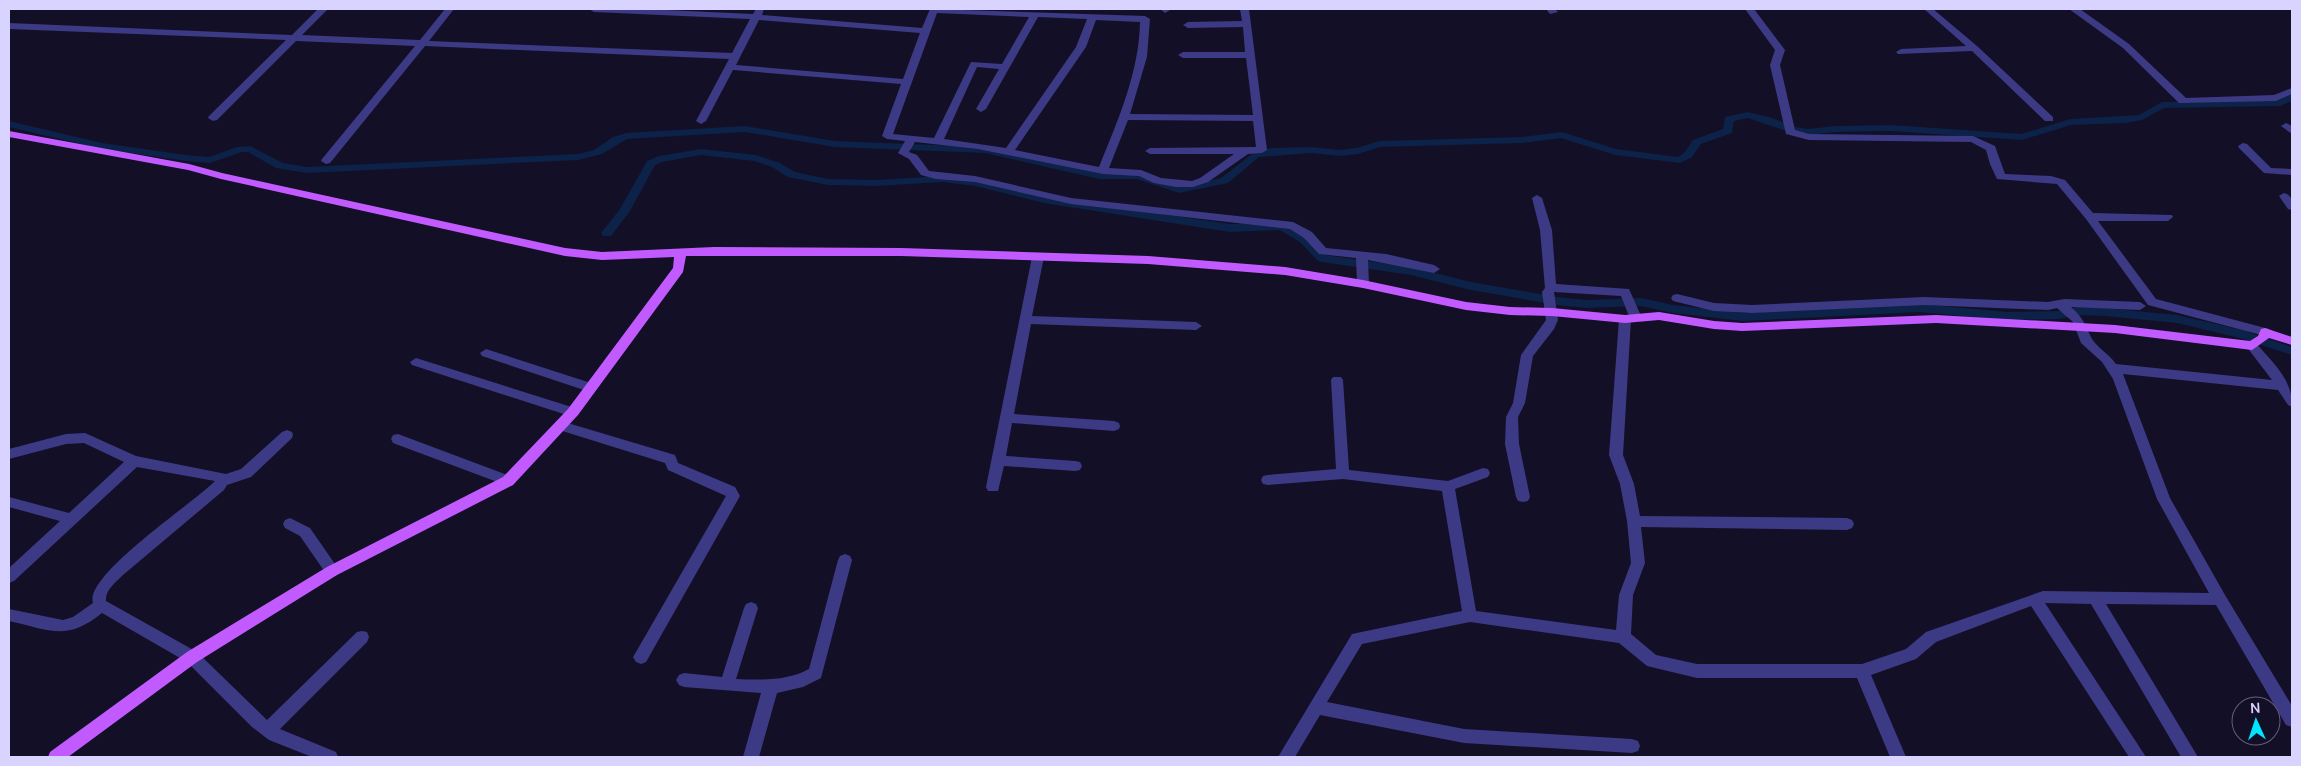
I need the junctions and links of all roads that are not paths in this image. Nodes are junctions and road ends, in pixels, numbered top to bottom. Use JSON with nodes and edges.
{"nodes":[{"id":1,"x":323,"y":9,"type":"edge"},
{"id":2,"x":450,"y":9,"type":"edge"},
{"id":3,"x":594,"y":9,"type":"edge"},
{"id":4,"x":934,"y":9,"type":"edge"},
{"id":5,"x":1245,"y":9,"type":"edge"},
{"id":6,"x":1750,"y":9,"type":"edge"},
{"id":7,"x":1928,"y":9,"type":"edge"},
{"id":8,"x":2074,"y":9,"type":"edge"},
{"id":9,"x":1056,"y":12,"type":"edge"},
{"id":10,"x":758,"y":13,"type":"edge"},
{"id":11,"x":1035,"y":14,"type":"junction"},
{"id":12,"x":1092,"y":16,"type":"junction"},
{"id":13,"x":1247,"y":24,"type":"junction"},
{"id":14,"x":1188,"y":25,"type":"dead end"},
{"id":15,"x":9,"y":26,"type":"edge"},
{"id":16,"x":927,"y":31,"type":"junction"},
{"id":17,"x":294,"y":39,"type":"junction"},
{"id":18,"x":423,"y":43,"type":"junction"},
{"id":19,"x":1974,"y":48,"type":"junction"},
{"id":20,"x":1901,"y":52,"type":"dead end"},
{"id":21,"x":1250,"y":55,"type":"junction"},
{"id":22,"x":736,"y":56,"type":"junction"},
{"id":23,"x":1183,"y":56,"type":"dead end"},
{"id":24,"x":730,"y":67,"type":"junction"},
{"id":25,"x":1005,"y":67,"type":"junction"},
{"id":26,"x":908,"y":82,"type":"junction"},
{"id":27,"x":2292,"y":91,"type":"edge"},
{"id":28,"x":981,"y":109,"type":"dead end"},
{"id":29,"x":1124,"y":117,"type":"junction"},
{"id":30,"x":213,"y":118,"type":"dead end"},
{"id":31,"x":1257,"y":118,"type":"junction"},
{"id":32,"x":2048,"y":119,"type":"dead end"},
{"id":33,"x":701,"y":121,"type":"dead end"},
{"id":34,"x":9,"y":134,"type":"edge"},
{"id":35,"x":911,"y":140,"type":"junction"},
{"id":36,"x":937,"y":142,"type":"junction"},
{"id":37,"x":2243,"y":146,"type":"dead end"},
{"id":38,"x":1150,"y":151,"type":"dead end"},
{"id":39,"x":1245,"y":151,"type":"junction"},
{"id":40,"x":1009,"y":152,"type":"junction"},
{"id":41,"x":326,"y":161,"type":"dead end"},
{"id":42,"x":1103,"y":171,"type":"junction"},
{"id":43,"x":2292,"y":172,"type":"edge"},
{"id":44,"x":2284,"y":196,"type":"dead end"},
{"id":45,"x":1537,"y":198,"type":"dead end"},
{"id":46,"x":2292,"y":207,"type":"edge"},
{"id":47,"x":2090,"y":217,"type":"junction"},
{"id":48,"x":2168,"y":217,"type":"dead end"},
{"id":49,"x":680,"y":254,"type":"junction"},
{"id":50,"x":1362,"y":256,"type":"junction"},
{"id":51,"x":1038,"y":257,"type":"junction"},
{"id":52,"x":1434,"y":270,"type":"dead end"},
{"id":53,"x":1363,"y":278,"type":"junction"},
{"id":54,"x":1549,"y":290,"type":"junction"},
{"id":55,"x":1677,"y":298,"type":"dead end"},
{"id":56,"x":1924,"y":302,"type":"junction"},
{"id":57,"x":2062,"y":306,"type":"junction"},
{"id":58,"x":2140,"y":306,"type":"dead end"},
{"id":59,"x":1550,"y":308,"type":"junction"},
{"id":60,"x":1631,"y":315,"type":"junction"},
{"id":61,"x":1934,"y":315,"type":"junction"},
{"id":62,"x":1026,"y":320,"type":"junction"},
{"id":63,"x":2081,"y":324,"type":"junction"},
{"id":64,"x":1196,"y":326,"type":"dead end"},
{"id":65,"x":2259,"y":340,"type":"junction"},
{"id":66,"x":2292,"y":341,"type":"edge"},
{"id":67,"x":486,"y":353,"type":"dead end"},
{"id":68,"x":416,"y":362,"type":"dead end"},
{"id":69,"x":2112,"y":368,"type":"junction"},
{"id":70,"x":1337,"y":380,"type":"dead end"},
{"id":71,"x":2283,"y":386,"type":"junction"},
{"id":72,"x":590,"y":387,"type":"junction"},
{"id":73,"x":2292,"y":402,"type":"edge"},
{"id":74,"x":573,"y":412,"type":"junction"},
{"id":75,"x":1006,"y":418,"type":"junction"},
{"id":76,"x":561,"y":426,"type":"junction"},
{"id":77,"x":1114,"y":426,"type":"dead end"},
{"id":78,"x":287,"y":436,"type":"dead end"},
{"id":79,"x":398,"y":439,"type":"dead end"},
{"id":80,"x":9,"y":454,"type":"edge"},
{"id":81,"x":134,"y":461,"type":"junction"},
{"id":82,"x":998,"y":461,"type":"junction"},
{"id":83,"x":1075,"y":466,"type":"dead end"},
{"id":84,"x":1483,"y":473,"type":"dead end"},
{"id":85,"x":1343,"y":474,"type":"junction"},
{"id":86,"x":1268,"y":480,"type":"dead end"},
{"id":87,"x":222,"y":481,"type":"junction"},
{"id":88,"x":508,"y":481,"type":"junction"},
{"id":89,"x":1448,"y":486,"type":"junction"},
{"id":90,"x":993,"y":487,"type":"dead end"},
{"id":91,"x":1523,"y":497,"type":"dead end"},
{"id":92,"x":9,"y":502,"type":"edge"},
{"id":93,"x":72,"y":519,"type":"junction"},
{"id":94,"x":1634,"y":521,"type":"junction"},
{"id":95,"x":290,"y":524,"type":"dead end"},
{"id":96,"x":1847,"y":524,"type":"dead end"},
{"id":97,"x":845,"y":560,"type":"dead end"},
{"id":98,"x":332,"y":571,"type":"junction"},
{"id":99,"x":9,"y":577,"type":"edge"},
{"id":100,"x":2095,"y":598,"type":"junction"},
{"id":101,"x":2034,"y":599,"type":"junction"},
{"id":102,"x":2220,"y":599,"type":"junction"},
{"id":103,"x":101,"y":605,"type":"junction"},
{"id":104,"x":751,"y":608,"type":"dead end"},
{"id":105,"x":9,"y":615,"type":"edge"},
{"id":106,"x":1470,"y":616,"type":"junction"},
{"id":107,"x":362,"y":637,"type":"dead end"},
{"id":108,"x":1622,"y":637,"type":"junction"},
{"id":109,"x":192,"y":657,"type":"junction"},
{"id":110,"x":641,"y":657,"type":"dead end"},
{"id":111,"x":1862,"y":671,"type":"junction"},
{"id":112,"x":684,"y":680,"type":"dead end"},
{"id":113,"x":727,"y":684,"type":"junction"},
{"id":114,"x":771,"y":687,"type":"junction"},
{"id":115,"x":1316,"y":707,"type":"junction"},
{"id":116,"x":2292,"y":720,"type":"edge"},
{"id":117,"x":268,"y":730,"type":"junction"},
{"id":118,"x":1632,"y":746,"type":"dead end"},
{"id":119,"x":56,"y":757,"type":"edge"},
{"id":120,"x":330,"y":757,"type":"edge"},
{"id":121,"x":751,"y":757,"type":"edge"},
{"id":122,"x":1286,"y":757,"type":"edge"},
{"id":123,"x":1898,"y":757,"type":"edge"},
{"id":124,"x":2138,"y":757,"type":"edge"},
{"id":125,"x":2190,"y":757,"type":"edge"}],
"edges":[{"from":1,"to":17,"type":"street"},
{"from":2,"to":18,"type":"street"},
{"from":3,"to":10,"type":"street"},
{"from":4,"to":11,"type":"street"},
{"from":4,"to":16,"type":"street"},
{"from":5,"to":13,"type":"street"},
{"from":6,"to":47,"type":"street"},
{"from":7,"to":19,"type":"street"},
{"from":8,"to":27,"type":"street"},
{"from":9,"to":11,"type":"street"},
{"from":9,"to":12,"type":"street"},
{"from":10,"to":16,"type":"street"},
{"from":10,"to":22,"type":"street"},
{"from":11,"to":25,"type":"street"},
{"from":12,"to":29,"type":"street"},
{"from":12,"to":40,"type":"street"},
{"from":13,"to":14,"type":"street"},
{"from":13,"to":21,"type":"street"},
{"from":15,"to":17,"type":"street"},
{"from":16,"to":26,"type":"street"},
{"from":17,"to":18,"type":"street"},
{"from":17,"to":30,"type":"street"},
{"from":18,"to":22,"type":"street"},
{"from":18,"to":41,"type":"street"},
{"from":19,"to":20,"type":"street"},
{"from":19,"to":32,"type":"street"},
{"from":21,"to":23,"type":"street"},
{"from":21,"to":31,"type":"street"},
{"from":22,"to":24,"type":"street"},
{"from":24,"to":26,"type":"street"},
{"from":24,"to":33,"type":"street"},
{"from":25,"to":28,"type":"street"},
{"from":25,"to":36,"type":"street"},
{"from":26,"to":35,"type":"street"},
{"from":29,"to":31,"type":"street"},
{"from":29,"to":42,"type":"street"},
{"from":31,"to":39,"type":"street"},
{"from":34,"to":49,"type":"main road"},
{"from":35,"to":36,"type":"street"},
{"from":35,"to":50,"type":"street"},
{"from":36,"to":40,"type":"street"},
{"from":37,"to":43,"type":"street"},
{"from":38,"to":39,"type":"street"},
{"from":39,"to":42,"type":"street"},
{"from":40,"to":42,"type":"street"},
{"from":44,"to":46,"type":"street"},
{"from":45,"to":54,"type":"street"},
{"from":47,"to":48,"type":"street"},
{"from":47,"to":65,"type":"street"},
{"from":49,"to":51,"type":"main road"},
{"from":49,"to":72,"type":"main road"},
{"from":50,"to":52,"type":"street"},
{"from":50,"to":53,"type":"street"},
{"from":51,"to":53,"type":"main road"},
{"from":51,"to":62,"type":"street"},
{"from":53,"to":59,"type":"main road"},
{"from":54,"to":59,"type":"street"},
{"from":54,"to":60,"type":"street"},
{"from":55,"to":56,"type":"street"},
{"from":56,"to":57,"type":"street"},
{"from":56,"to":61,"type":"street"},
{"from":57,"to":58,"type":"street"},
{"from":57,"to":63,"type":"street"},
{"from":59,"to":60,"type":"main road"},
{"from":59,"to":91,"type":"street"},
{"from":60,"to":61,"type":"main road"},
{"from":60,"to":94,"type":"street"},
{"from":61,"to":63,"type":"main road"},
{"from":62,"to":64,"type":"street"},
{"from":62,"to":75,"type":"street"},
{"from":63,"to":65,"type":"main road"},
{"from":63,"to":69,"type":"street"},
{"from":65,"to":66,"type":"main road"},
{"from":65,"to":71,"type":"street"},
{"from":67,"to":72,"type":"street"},
{"from":68,"to":74,"type":"street"},
{"from":69,"to":71,"type":"street"},
{"from":69,"to":102,"type":"street"},
{"from":70,"to":85,"type":"street"},
{"from":71,"to":73,"type":"street"},
{"from":72,"to":74,"type":"main road"},
{"from":74,"to":76,"type":"main road"},
{"from":75,"to":77,"type":"street"},
{"from":75,"to":82,"type":"street"},
{"from":76,"to":88,"type":"main road"},
{"from":76,"to":110,"type":"street"},
{"from":78,"to":87,"type":"street"},
{"from":79,"to":88,"type":"street"},
{"from":80,"to":81,"type":"street"},
{"from":81,"to":87,"type":"street"},
{"from":81,"to":93,"type":"street"},
{"from":82,"to":83,"type":"street"},
{"from":82,"to":90,"type":"street"},
{"from":84,"to":89,"type":"street"},
{"from":85,"to":86,"type":"street"},
{"from":85,"to":89,"type":"street"},
{"from":87,"to":103,"type":"street"},
{"from":88,"to":98,"type":"main road"},
{"from":89,"to":106,"type":"street"},
{"from":92,"to":93,"type":"street"},
{"from":93,"to":99,"type":"street"},
{"from":94,"to":96,"type":"street"},
{"from":94,"to":108,"type":"street"},
{"from":95,"to":98,"type":"street"},
{"from":97,"to":114,"type":"street"},
{"from":98,"to":109,"type":"main road"},
{"from":100,"to":101,"type":"street"},
{"from":100,"to":102,"type":"street"},
{"from":100,"to":125,"type":"street"},
{"from":101,"to":111,"type":"street"},
{"from":101,"to":124,"type":"street"},
{"from":102,"to":116,"type":"street"},
{"from":103,"to":105,"type":"street"},
{"from":103,"to":109,"type":"street"},
{"from":104,"to":113,"type":"street"},
{"from":106,"to":108,"type":"street"},
{"from":106,"to":115,"type":"street"},
{"from":107,"to":117,"type":"street"},
{"from":108,"to":111,"type":"street"},
{"from":109,"to":117,"type":"street"},
{"from":109,"to":119,"type":"main road"},
{"from":111,"to":123,"type":"street"},
{"from":112,"to":113,"type":"street"},
{"from":113,"to":114,"type":"street"},
{"from":114,"to":121,"type":"street"},
{"from":115,"to":118,"type":"street"},
{"from":115,"to":122,"type":"street"},
{"from":117,"to":120,"type":"street"}]}
